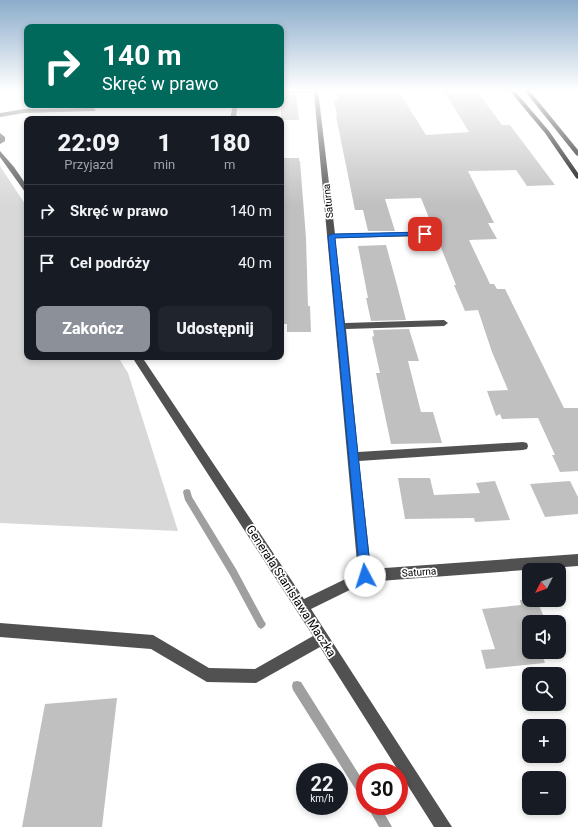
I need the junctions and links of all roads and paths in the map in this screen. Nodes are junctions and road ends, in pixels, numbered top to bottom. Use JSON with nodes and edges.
{"nodes":[{"id":1,"x":320,"y":129,"type":"edge"},
{"id":2,"x":544,"y":129,"type":"edge"},
{"id":3,"x":557,"y":129,"type":"edge"},
{"id":4,"x":0,"y":135,"type":"edge"},
{"id":5,"x":0,"y":142,"type":"edge"},
{"id":6,"x":0,"y":153,"type":"edge"},
{"id":7,"x":578,"y":154,"type":"edge"},
{"id":8,"x":578,"y":177,"type":"edge"},
{"id":9,"x":24,"y":187,"type":"edge"},
{"id":10,"x":425,"y":234,"type":"dead end"},
{"id":11,"x":332,"y":236,"type":"junction"},
{"id":12,"x":444,"y":323,"type":"dead end"},
{"id":13,"x":341,"y":326,"type":"junction"},
{"id":14,"x":139,"y":360,"type":"edge"},
{"id":15,"x":523,"y":446,"type":"dead end"},
{"id":16,"x":354,"y":457,"type":"junction"},
{"id":17,"x":578,"y":560,"type":"edge"},
{"id":18,"x":365,"y":576,"type":"junction"},
{"id":19,"x":302,"y":606,"type":"junction"},
{"id":20,"x":0,"y":630,"type":"edge"},
{"id":21,"x":322,"y":638,"type":"junction"},
{"id":22,"x":444,"y":827,"type":"edge"}],
"edges":[{"from":1,"to":11,"type":"street","name":"Saturna"},
{"from":2,"to":8,"type":"main road"},
{"from":3,"to":7,"type":"main road"},
{"from":4,"to":5,"type":"street"},
{"from":6,"to":9,"type":"street"},
{"from":10,"to":11,"type":"street"},
{"from":11,"to":13,"type":"street","name":"Saturna"},
{"from":12,"to":13,"type":"street"},
{"from":13,"to":16,"type":"street","name":"Saturna"},
{"from":14,"to":19,"type":"street","name":"Generała Stanisława Maczka"},
{"from":15,"to":16,"type":"street"},
{"from":16,"to":18,"type":"street","name":"Saturna"},
{"from":17,"to":18,"type":"street","name":"Saturna"},
{"from":18,"to":19,"type":"street"},
{"from":19,"to":21,"type":"street","name":"Generała Stanisława Maczka"},
{"from":20,"to":21,"type":"street"},
{"from":21,"to":22,"type":"street","name":"Generała Stanisława Maczka"}]}
